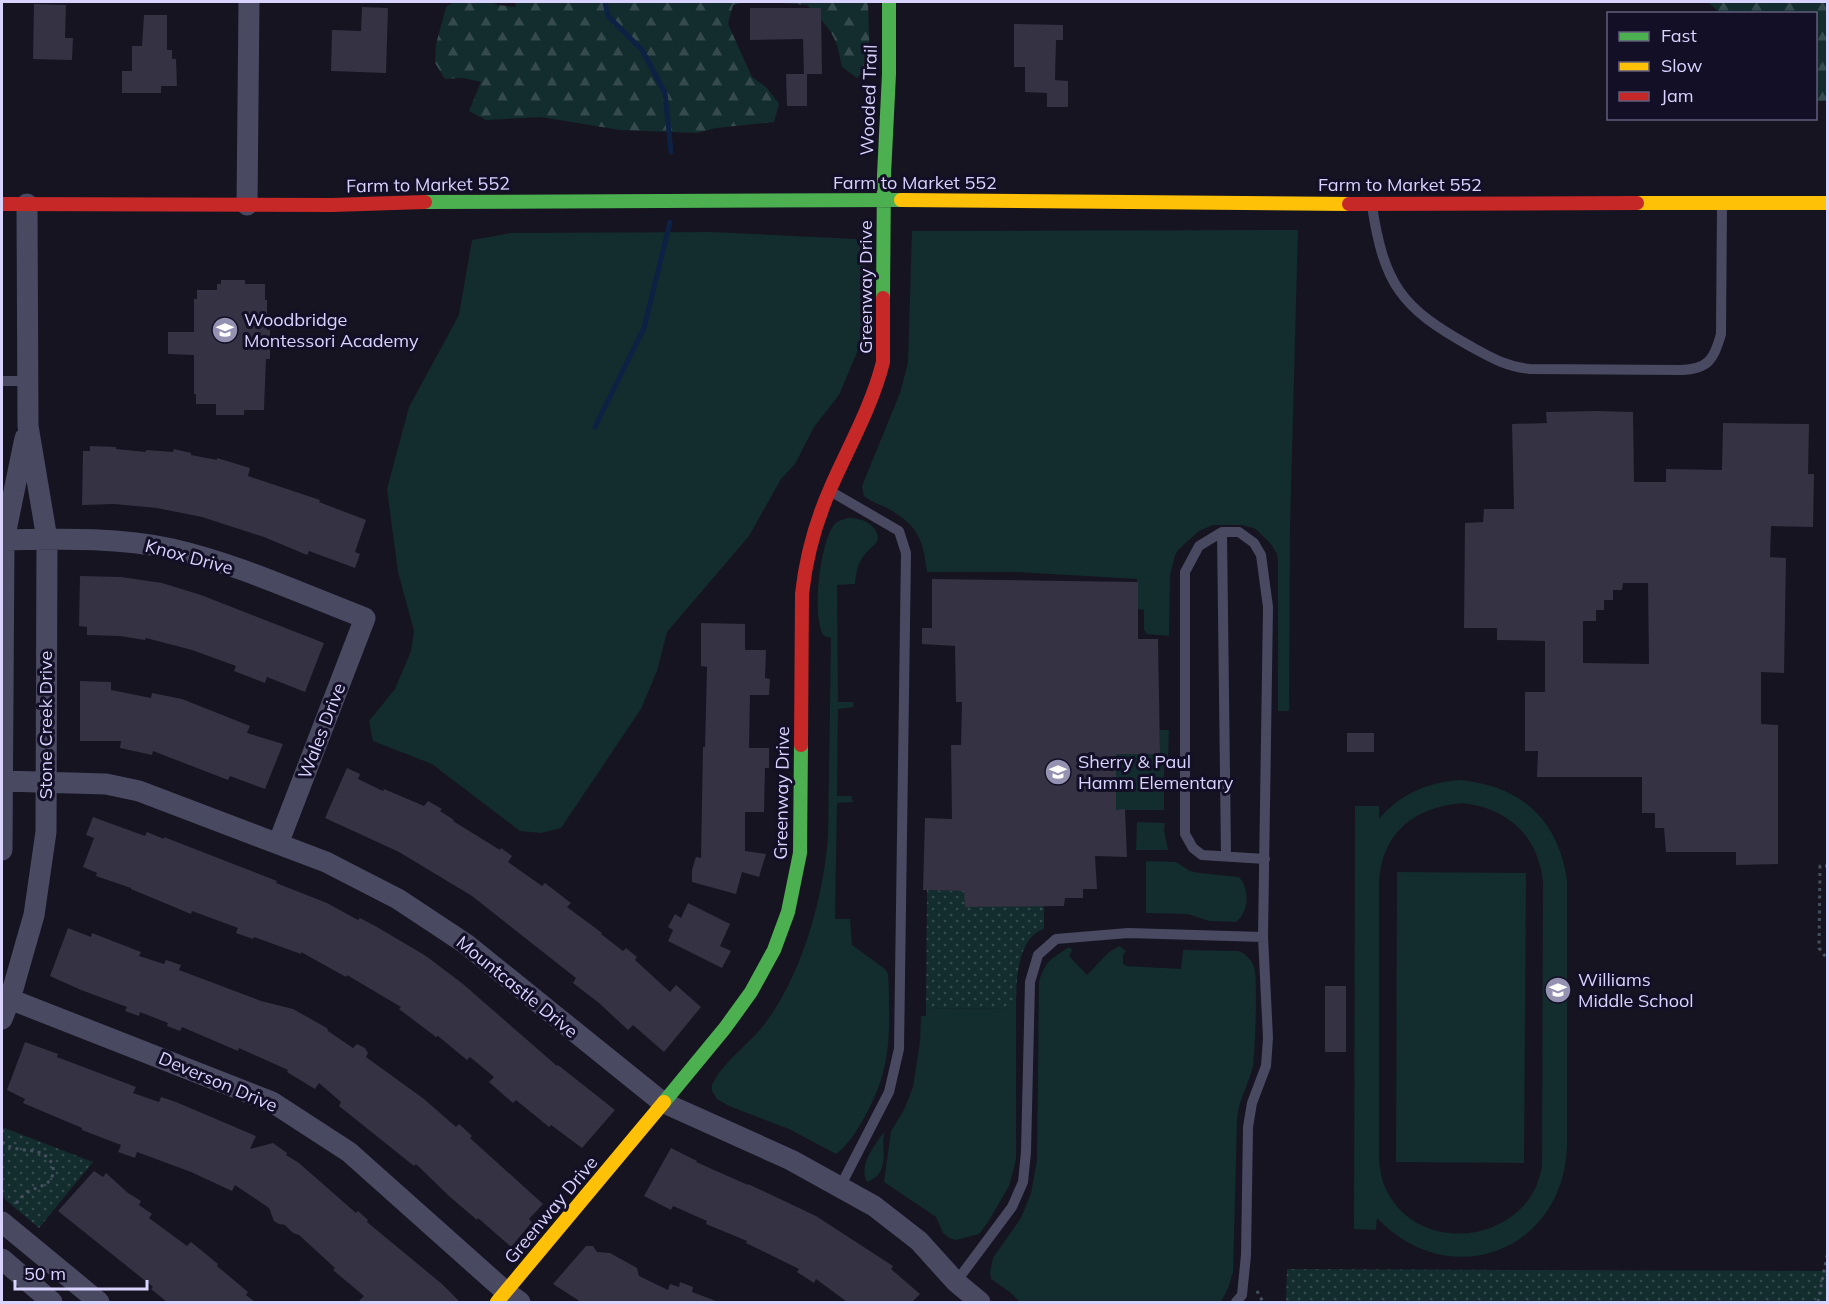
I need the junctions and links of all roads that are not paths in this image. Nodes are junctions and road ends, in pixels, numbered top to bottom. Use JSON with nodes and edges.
{"nodes":[{"id":1,"x":249,"y":2,"type":"edge"},
{"id":2,"x":889,"y":2,"type":"edge"},
{"id":3,"x":884,"y":200,"type":"junction"},
{"id":4,"x":1371,"y":203,"type":"junction"},
{"id":5,"x":1722,"y":203,"type":"junction"},
{"id":6,"x":1827,"y":203,"type":"edge"},
{"id":7,"x":2,"y":204,"type":"edge"},
{"id":8,"x":27,"y":204,"type":"junction"},
{"id":9,"x":247,"y":206,"type":"junction"},
{"id":10,"x":2,"y":381,"type":"edge"},
{"id":11,"x":28,"y":381,"type":"junction"},
{"id":12,"x":28,"y":426,"type":"junction"},
{"id":13,"x":830,"y":491,"type":"junction"},
{"id":14,"x":1222,"y":532,"type":"junction"},
{"id":15,"x":47,"y":539,"type":"junction"},
{"id":16,"x":4,"y":540,"type":"junction"},
{"id":17,"x":365,"y":618,"type":"joint"},
{"id":18,"x":3,"y":781,"type":"junction"},
{"id":19,"x":46,"y":781,"type":"junction"},
{"id":20,"x":278,"y":844,"type":"junction"},
{"id":21,"x":2,"y":850,"type":"edge"},
{"id":22,"x":1227,"y":856,"type":"junction"},
{"id":23,"x":1265,"y":859,"type":"junction"},
{"id":24,"x":1263,"y":937,"type":"junction"},
{"id":25,"x":6,"y":997,"type":"edge"},
{"id":26,"x":2,"y":1019,"type":"edge"},
{"id":27,"x":662,"y":1102,"type":"junction"},
{"id":28,"x":840,"y":1187,"type":"junction"},
{"id":29,"x":7,"y":1216,"type":"edge"},
{"id":30,"x":2,"y":1259,"type":"edge"},
{"id":31,"x":956,"y":1282,"type":"junction"},
{"id":32,"x":508,"y":1299,"type":"edge"},
{"id":33,"x":52,"y":1302,"type":"edge"},
{"id":34,"x":99,"y":1302,"type":"edge"},
{"id":35,"x":980,"y":1302,"type":"edge"},
{"id":36,"x":1236,"y":1302,"type":"edge"}],
"edges":[{"from":1,"to":9,"type":"street"},
{"from":2,"to":3,"type":"main road","name":"Wooded Trail"},
{"from":3,"to":4,"type":"main road","name":"Farm to Market 552"},
{"from":3,"to":9,"type":"main road","name":"Farm to Market 552"},
{"from":3,"to":13,"type":"main road","name":"Greenway Drive"},
{"from":4,"to":5,"type":"main road","name":"Farm to Market 552"},
{"from":4,"to":5,"type":"lane"},
{"from":5,"to":6,"type":"main road","name":"Farm to Market 552"},
{"from":7,"to":8,"type":"main road","name":"Farm to Market 552"},
{"from":8,"to":9,"type":"main road","name":"Farm to Market 552"},
{"from":8,"to":11,"type":"street","name":"Stone Creek Drive"},
{"from":10,"to":11,"type":"lane"},
{"from":11,"to":12,"type":"street","name":"Stone Creek Drive"},
{"from":12,"to":15,"type":"street","name":"Stone Creek Drive"},
{"from":12,"to":16,"type":"street","name":"Stone Creek Drive"},
{"from":13,"to":27,"type":"main road","name":"Greenway Drive"},
{"from":13,"to":28,"type":"lane"},
{"from":14,"to":22,"type":"lane"},
{"from":14,"to":22,"type":"lane"},
{"from":14,"to":23,"type":"lane"},
{"from":15,"to":16,"type":"street","name":"Knox Drive"},
{"from":15,"to":17,"type":"street","name":"Knox Drive"},
{"from":15,"to":19,"type":"street","name":"Stone Creek Drive"},
{"from":16,"to":18,"type":"street","name":"Stone Creek Drive"},
{"from":17,"to":20,"type":"street","name":"Wales Drive"},
{"from":18,"to":19,"type":"street","name":"Mountcastle Drive"},
{"from":18,"to":21,"type":"street","name":"Stone Creek Drive"},
{"from":19,"to":20,"type":"street","name":"Mountcastle Drive"},
{"from":19,"to":25,"type":"street","name":"Stone Creek Drive"},
{"from":20,"to":27,"type":"street","name":"Mountcastle Drive"},
{"from":22,"to":23,"type":"lane"},
{"from":23,"to":24,"type":"lane"},
{"from":24,"to":31,"type":"lane"},
{"from":24,"to":36,"type":"lane"},
{"from":25,"to":26,"type":"street","name":"Stone Creek Drive"},
{"from":25,"to":32,"type":"street","name":"Deverson Drive"},
{"from":27,"to":28,"type":"street","name":"Mountcastle Drive"},
{"from":27,"to":32,"type":"main road","name":"Greenway Drive"},
{"from":28,"to":31,"type":"street","name":"Mountcastle Drive"},
{"from":29,"to":34,"type":"street"},
{"from":30,"to":33,"type":"street"},
{"from":31,"to":35,"type":"street","name":"Mountcastle Drive"}]}
